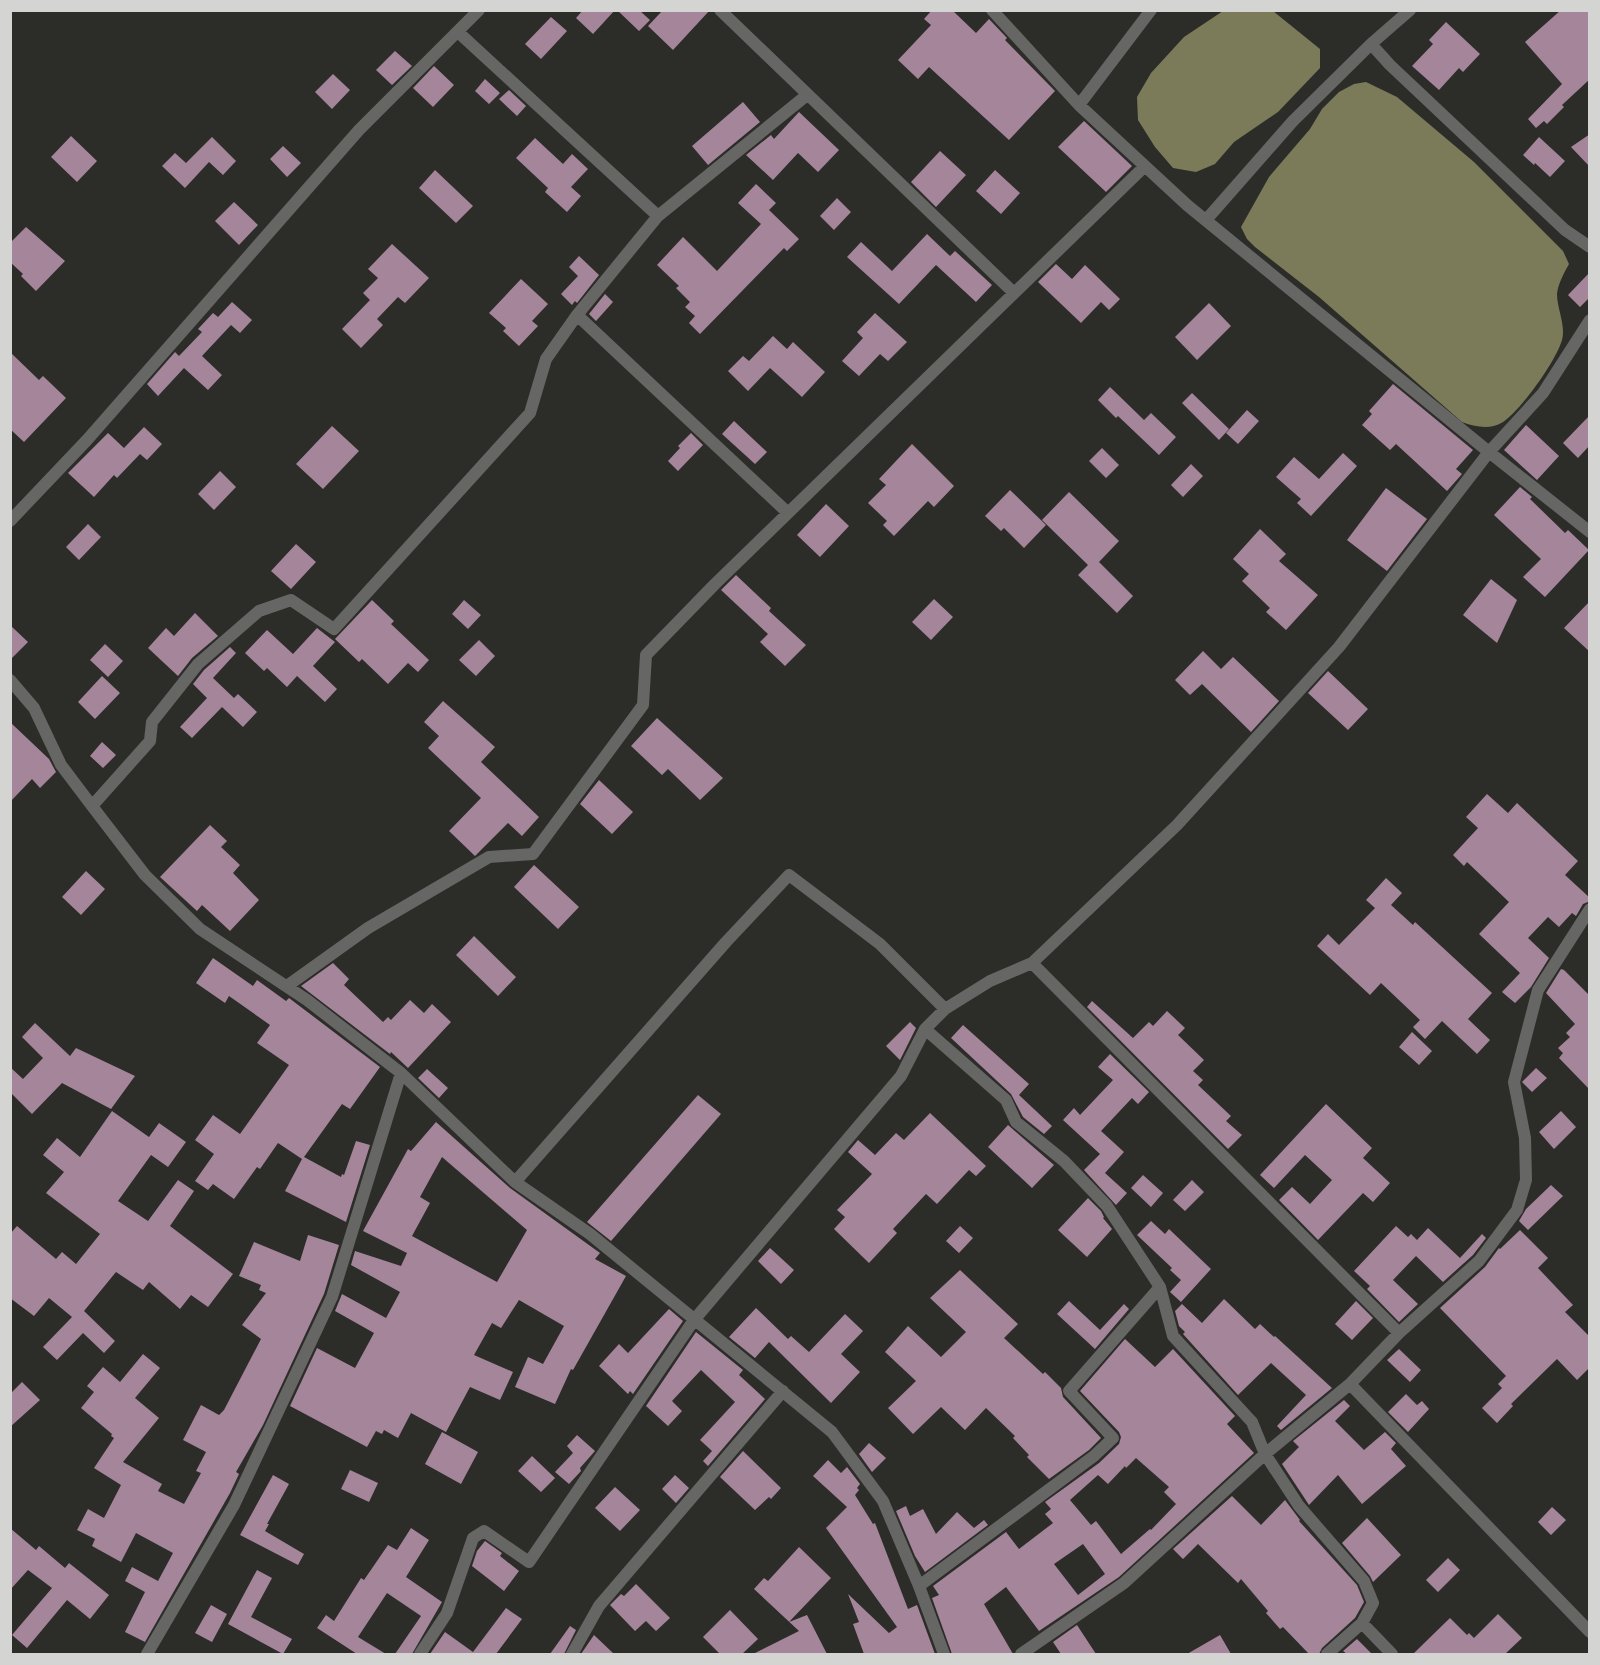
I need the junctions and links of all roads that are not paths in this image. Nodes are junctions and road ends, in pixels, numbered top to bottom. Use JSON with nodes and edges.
{"nodes":[{"id":1,"x":479,"y":10,"type":"edge"},
{"id":2,"x":720,"y":10,"type":"edge"},
{"id":3,"x":992,"y":10,"type":"edge"},
{"id":4,"x":1151,"y":10,"type":"edge"},
{"id":5,"x":1410,"y":10,"type":"edge"},
{"id":6,"x":458,"y":32,"type":"junction"},
{"id":7,"x":1371,"y":44,"type":"junction"},
{"id":8,"x":807,"y":95,"type":"junction"},
{"id":9,"x":1079,"y":105,"type":"junction"},
{"id":10,"x":1145,"y":166,"type":"junction"},
{"id":11,"x":658,"y":216,"type":"junction"},
{"id":12,"x":1206,"y":220,"type":"junction"},
{"id":13,"x":1590,"y":247,"type":"edge"},
{"id":14,"x":1014,"y":293,"type":"junction"},
{"id":15,"x":577,"y":315,"type":"junction"},
{"id":16,"x":1590,"y":320,"type":"edge"},
{"id":17,"x":1489,"y":452,"type":"junction"},
{"id":18,"x":788,"y":513,"type":"junction"},
{"id":19,"x":10,"y":521,"type":"edge"},
{"id":20,"x":1590,"y":531,"type":"edge"},
{"id":21,"x":10,"y":680,"type":"edge"},
{"id":22,"x":92,"y":806,"type":"junction"},
{"id":23,"x":1590,"y":909,"type":"edge"},
{"id":24,"x":1032,"y":963,"type":"junction"},
{"id":25,"x":287,"y":986,"type":"junction"},
{"id":26,"x":945,"y":1009,"type":"junction"},
{"id":27,"x":925,"y":1029,"type":"junction"},
{"id":28,"x":401,"y":1073,"type":"junction"},
{"id":29,"x":515,"y":1182,"type":"junction"},
{"id":30,"x":1160,"y":1287,"type":"junction"},
{"id":31,"x":694,"y":1320,"type":"junction"},
{"id":32,"x":1399,"y":1333,"type":"junction"},
{"id":33,"x":1350,"y":1384,"type":"junction"},
{"id":34,"x":783,"y":1391,"type":"junction"},
{"id":35,"x":1265,"y":1454,"type":"junction"},
{"id":36,"x":919,"y":1586,"type":"junction"},
{"id":37,"x":1362,"y":1623,"type":"junction"},
{"id":38,"x":1590,"y":1632,"type":"edge"},
{"id":39,"x":147,"y":1654,"type":"edge"},
{"id":40,"x":420,"y":1654,"type":"edge"},
{"id":41,"x":572,"y":1654,"type":"edge"},
{"id":42,"x":944,"y":1654,"type":"edge"},
{"id":43,"x":1021,"y":1654,"type":"edge"},
{"id":44,"x":1326,"y":1654,"type":"edge"},
{"id":45,"x":1392,"y":1654,"type":"edge"}],
"edges":[{"from":1,"to":6,"type":"street"},
{"from":2,"to":8,"type":"street"},
{"from":3,"to":9,"type":"street"},
{"from":4,"to":9,"type":"street"},
{"from":5,"to":7,"type":"street"},
{"from":6,"to":11,"type":"street"},
{"from":6,"to":19,"type":"street"},
{"from":7,"to":12,"type":"street"},
{"from":7,"to":13,"type":"street"},
{"from":8,"to":11,"type":"street"},
{"from":8,"to":14,"type":"street"},
{"from":9,"to":10,"type":"street"},
{"from":10,"to":12,"type":"street"},
{"from":10,"to":14,"type":"street"},
{"from":11,"to":15,"type":"street"},
{"from":12,"to":17,"type":"street"},
{"from":14,"to":18,"type":"street"},
{"from":15,"to":18,"type":"street"},
{"from":15,"to":22,"type":"street"},
{"from":16,"to":17,"type":"street"},
{"from":17,"to":20,"type":"street"},
{"from":17,"to":24,"type":"street"},
{"from":18,"to":25,"type":"street"},
{"from":21,"to":22,"type":"street"},
{"from":22,"to":25,"type":"street"},
{"from":23,"to":32,"type":"street"},
{"from":24,"to":26,"type":"street"},
{"from":24,"to":32,"type":"street"},
{"from":25,"to":28,"type":"street"},
{"from":26,"to":27,"type":"street"},
{"from":26,"to":29,"type":"street"},
{"from":27,"to":30,"type":"street"},
{"from":27,"to":31,"type":"street"},
{"from":28,"to":29,"type":"street"},
{"from":28,"to":39,"type":"street"},
{"from":29,"to":31,"type":"street"},
{"from":30,"to":35,"type":"street"},
{"from":30,"to":36,"type":"street"},
{"from":31,"to":34,"type":"street"},
{"from":31,"to":40,"type":"street"},
{"from":32,"to":33,"type":"street"},
{"from":33,"to":35,"type":"street"},
{"from":33,"to":38,"type":"street"},
{"from":34,"to":36,"type":"street"},
{"from":34,"to":41,"type":"street"},
{"from":35,"to":37,"type":"street"},
{"from":35,"to":43,"type":"street"},
{"from":36,"to":42,"type":"street"},
{"from":37,"to":44,"type":"street"},
{"from":37,"to":45,"type":"street"}]}
